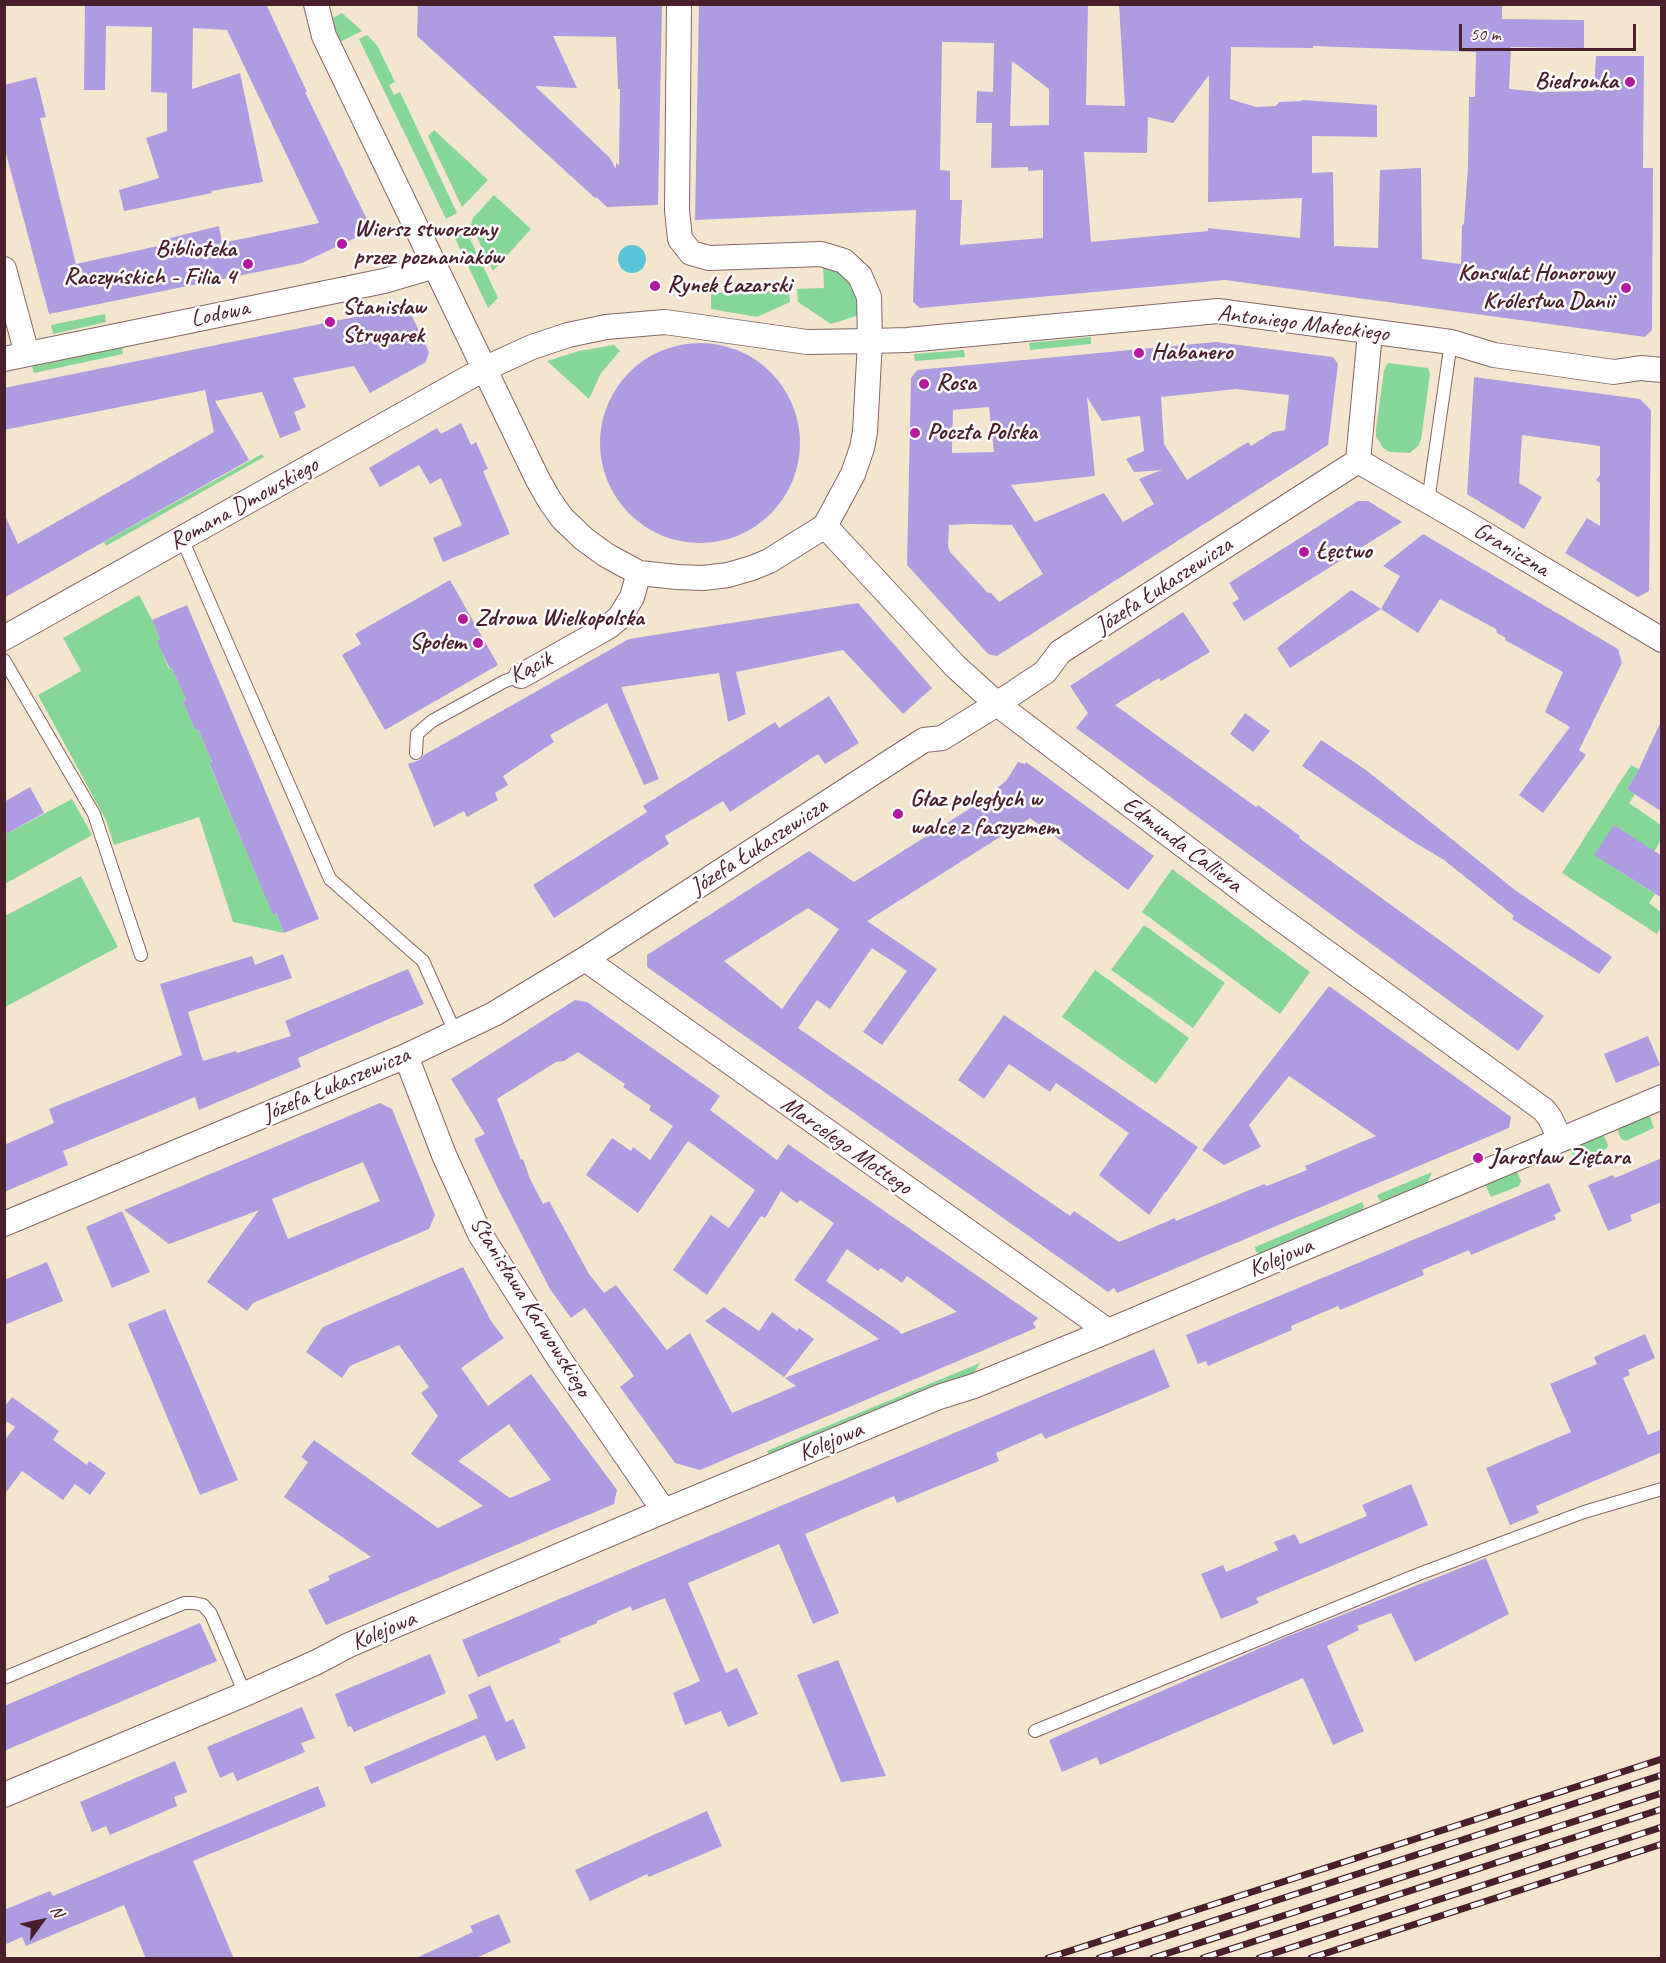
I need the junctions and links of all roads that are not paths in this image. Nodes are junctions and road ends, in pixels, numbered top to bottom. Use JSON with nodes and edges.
{"nodes":[{"id":1,"x":316,"y":4,"type":"edge"},
{"id":2,"x":679,"y":4,"type":"edge"},
{"id":3,"x":435,"y":266,"type":"junction"},
{"id":4,"x":4,"y":269,"type":"edge"},
{"id":5,"x":1370,"y":333,"type":"junction"},
{"id":6,"x":870,"y":341,"type":"junction"},
{"id":7,"x":1451,"y":342,"type":"junction"},
{"id":8,"x":16,"y":357,"type":"edge"},
{"id":9,"x":484,"y":369,"type":"junction"},
{"id":10,"x":1662,"y":370,"type":"edge"},
{"id":11,"x":1358,"y":461,"type":"junction"},
{"id":12,"x":1428,"y":501,"type":"junction"},
{"id":13,"x":825,"y":526,"type":"junction"},
{"id":14,"x":182,"y":538,"type":"junction"},
{"id":15,"x":639,"y":573,"type":"junction"},
{"id":16,"x":4,"y":638,"type":"edge"},
{"id":17,"x":1662,"y":640,"type":"edge"},
{"id":18,"x":4,"y":660,"type":"edge"},
{"id":19,"x":521,"y":676,"type":"joint"},
{"id":20,"x":997,"y":704,"type":"junction"},
{"id":21,"x":416,"y":753,"type":"dead end"},
{"id":22,"x":141,"y":955,"type":"dead end"},
{"id":23,"x":585,"y":959,"type":"junction"},
{"id":24,"x":455,"y":1032,"type":"junction"},
{"id":25,"x":406,"y":1056,"type":"junction"},
{"id":26,"x":1662,"y":1097,"type":"edge"},
{"id":27,"x":1560,"y":1139,"type":"junction"},
{"id":28,"x":4,"y":1224,"type":"edge"},
{"id":29,"x":1108,"y":1331,"type":"junction"},
{"id":30,"x":1662,"y":1489,"type":"edge"},
{"id":31,"x":664,"y":1511,"type":"junction"},
{"id":32,"x":4,"y":1678,"type":"edge"},
{"id":33,"x":245,"y":1694,"type":"junction"},
{"id":34,"x":1035,"y":1731,"type":"dead end"},
{"id":35,"x":4,"y":1795,"type":"edge"}],
"edges":[{"from":1,"to":3,"type":"street"},
{"from":2,"to":6,"type":"street"},
{"from":3,"to":8,"type":"street","name":"Lodowa"},
{"from":3,"to":9,"type":"street"},
{"from":4,"to":8,"type":"street"},
{"from":5,"to":6,"type":"street","name":"Antoniego Małeckiego"},
{"from":5,"to":7,"type":"street","name":"Antoniego Małeckiego"},
{"from":5,"to":11,"type":"street"},
{"from":6,"to":9,"type":"street"},
{"from":6,"to":13,"type":"street"},
{"from":7,"to":10,"type":"street","name":"Antoniego Małeckiego"},
{"from":7,"to":12,"type":"lane"},
{"from":9,"to":14,"type":"street","name":"Romana Dmowskiego"},
{"from":9,"to":15,"type":"street"},
{"from":11,"to":12,"type":"street","name":"Graniczna"},
{"from":11,"to":20,"type":"street","name":"Józefa Łukaszewicza"},
{"from":12,"to":17,"type":"street","name":"Graniczna"},
{"from":13,"to":15,"type":"street"},
{"from":13,"to":20,"type":"street","name":"Edmunda Calliera"},
{"from":14,"to":16,"type":"street","name":"Romana Dmowskiego"},
{"from":14,"to":24,"type":"lane"},
{"from":15,"to":19,"type":"street","name":"Kącik"},
{"from":18,"to":22,"type":"lane"},
{"from":19,"to":21,"type":"lane","name":"Kącik"},
{"from":20,"to":23,"type":"street","name":"Józefa Łukaszewicza"},
{"from":20,"to":27,"type":"street","name":"Edmunda Calliera"},
{"from":23,"to":24,"type":"street","name":"Józefa Łukaszewicza"},
{"from":23,"to":29,"type":"street","name":"Marcelego Mottego"},
{"from":24,"to":25,"type":"street","name":"Józefa Łukaszewicza"},
{"from":25,"to":28,"type":"street","name":"Józefa Łukaszewicza"},
{"from":25,"to":31,"type":"street","name":"Stanisława Karwowskiego"},
{"from":26,"to":27,"type":"street","name":"Kolejowa"},
{"from":27,"to":29,"type":"street","name":"Kolejowa"},
{"from":29,"to":31,"type":"street","name":"Kolejowa"},
{"from":30,"to":34,"type":"lane"},
{"from":31,"to":33,"type":"street","name":"Kolejowa"},
{"from":32,"to":33,"type":"lane"},
{"from":33,"to":35,"type":"street","name":"Kolejowa"}]}
